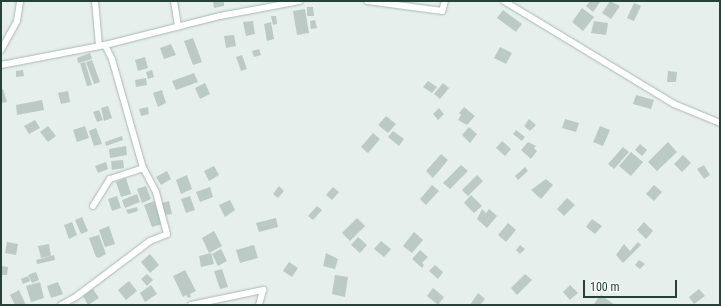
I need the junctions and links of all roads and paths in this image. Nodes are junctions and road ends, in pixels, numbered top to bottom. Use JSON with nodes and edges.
{"nodes":[{"id":1,"x":20,"y":1,"type":"edge"},
{"id":2,"x":95,"y":1,"type":"edge"},
{"id":3,"x":174,"y":1,"type":"edge"},
{"id":4,"x":300,"y":1,"type":"edge"},
{"id":5,"x":367,"y":1,"type":"edge"},
{"id":6,"x":445,"y":1,"type":"edge"},
{"id":7,"x":504,"y":1,"type":"edge"},
{"id":8,"x":178,"y":27,"type":"junction"},
{"id":9,"x":102,"y":45,"type":"junction"},
{"id":10,"x":1,"y":50,"type":"edge"},
{"id":11,"x":1,"y":64,"type":"edge"},
{"id":12,"x":720,"y":123,"type":"edge"},
{"id":13,"x":143,"y":168,"type":"junction"},
{"id":14,"x":93,"y":206,"type":"dead end"},
{"id":15,"x":61,"y":305,"type":"edge"},
{"id":16,"x":190,"y":305,"type":"edge"},
{"id":17,"x":259,"y":305,"type":"edge"}],
"edges":[{"from":1,"to":10,"type":"street"},
{"from":2,"to":9,"type":"street"},
{"from":3,"to":8,"type":"street"},
{"from":4,"to":8,"type":"street"},
{"from":5,"to":6,"type":"street"},
{"from":7,"to":12,"type":"street"},
{"from":8,"to":9,"type":"street"},
{"from":9,"to":11,"type":"street"},
{"from":9,"to":13,"type":"street"},
{"from":13,"to":14,"type":"street"},
{"from":13,"to":15,"type":"street"},
{"from":16,"to":17,"type":"street"}]}
